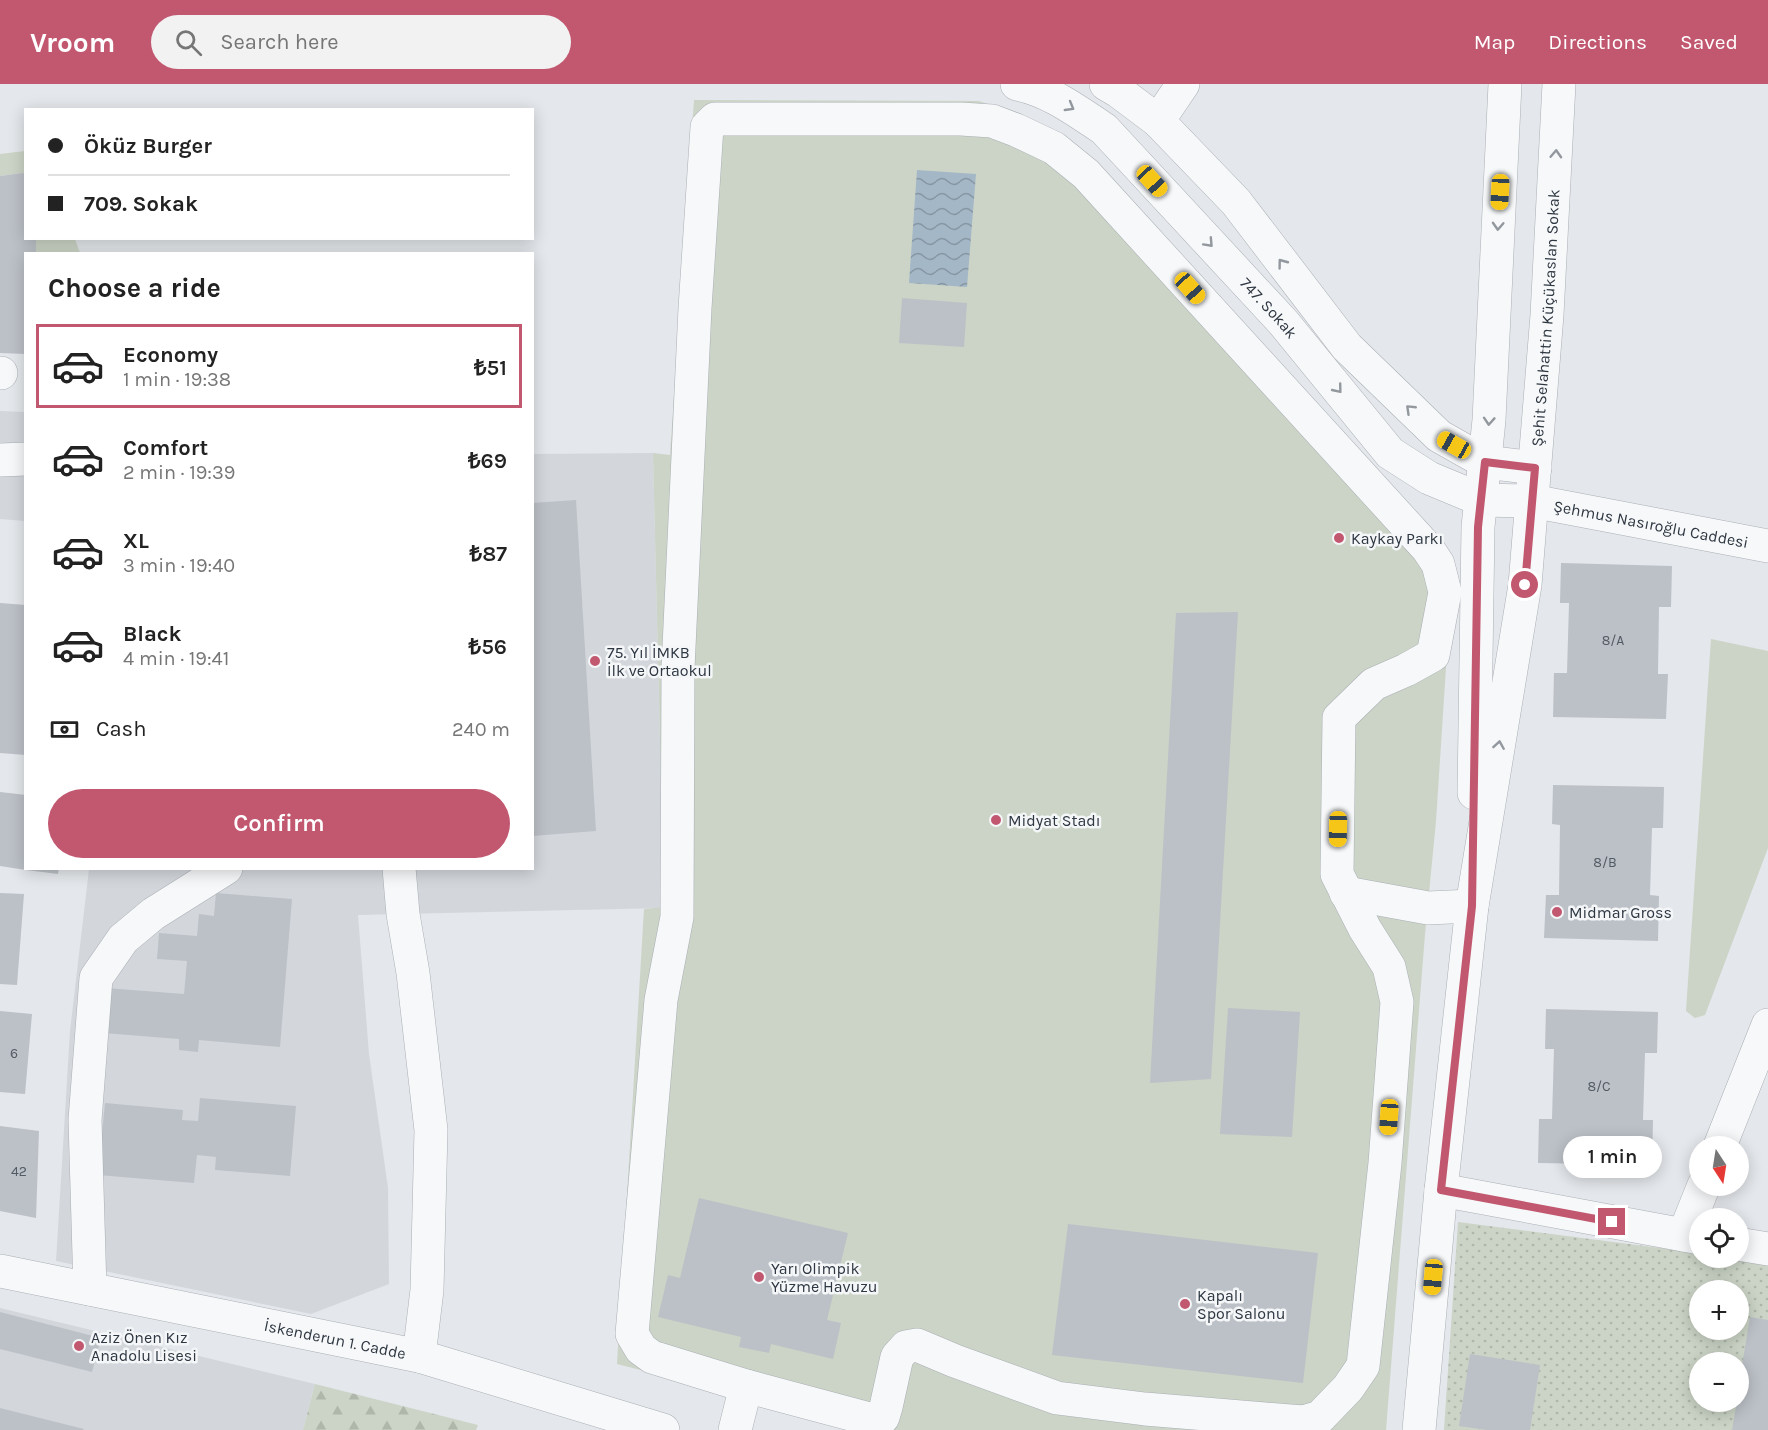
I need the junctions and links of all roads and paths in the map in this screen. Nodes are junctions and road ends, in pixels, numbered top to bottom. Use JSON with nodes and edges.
{"nodes":[{"id":1,"x":1017,"y":84,"type":"edge"},
{"id":2,"x":1106,"y":84,"type":"edge"},
{"id":3,"x":1183,"y":84,"type":"edge"},
{"id":4,"x":1505,"y":84,"type":"edge"},
{"id":5,"x":1559,"y":84,"type":"edge"},
{"id":6,"x":1158,"y":121,"type":"junction"},
{"id":7,"x":24,"y":459,"type":"edge"},
{"id":8,"x":0,"y":460,"type":"edge"},
{"id":9,"x":1485,"y":462,"type":"junction"},
{"id":10,"x":1535,"y":468,"type":"junction"},
{"id":11,"x":1482,"y":500,"type":"junction"},
{"id":12,"x":1532,"y":501,"type":"junction"},
{"id":13,"x":1768,"y":546,"type":"edge"},
{"id":14,"x":223,"y":870,"type":"edge"},
{"id":15,"x":399,"y":870,"type":"edge"},
{"id":16,"x":1346,"y":893,"type":"junction"},
{"id":17,"x":1472,"y":906,"type":"junction"},
{"id":18,"x":1768,"y":1025,"type":"edge"},
{"id":19,"x":1724,"y":1136,"type":"edge"},
{"id":20,"x":1441,"y":1190,"type":"junction"},
{"id":21,"x":1689,"y":1235,"type":"edge"},
{"id":22,"x":1749,"y":1246,"type":"edge"},
{"id":23,"x":1768,"y":1249,"type":"edge"},
{"id":24,"x":0,"y":1271,"type":"edge"},
{"id":25,"x":90,"y":1289,"type":"junction"},
{"id":26,"x":419,"y":1356,"type":"junction"},
{"id":27,"x":746,"y":1386,"type":"junction"},
{"id":28,"x":663,"y":1430,"type":"edge"},
{"id":29,"x":735,"y":1430,"type":"edge"},
{"id":30,"x":1419,"y":1430,"type":"edge"}],
"edges":[{"from":1,"to":11,"type":"street","name":"747. Sokak","one_way":true},
{"from":2,"to":6,"type":"street"},
{"from":3,"to":6,"type":"street"},
{"from":4,"to":9,"type":"street","name":"Şehit Selahattin Küçükaslan Sokak","one_way":true},
{"from":10,"to":5,"type":"street","name":"Şehit Selahattin Küçükaslan Sokak","one_way":true},
{"from":9,"to":6,"type":"street","one_way":true},
{"from":7,"to":8,"type":"street"},
{"from":9,"to":10,"type":"street"},
{"from":9,"to":11,"type":"street","name":"Şehit Selahattin Küçükaslan Sokak"},
{"from":10,"to":12,"type":"street","name":"Şehit Selahattin Küçükaslan Sokak"},
{"from":11,"to":12,"type":"street","name":"747. Sokak"},
{"from":11,"to":17,"type":"street","name":"Şehit Selahattin Küçükaslan Sokak"},
{"from":12,"to":13,"type":"street","name":"Şehmus Nasıroğlu Caddesi"},
{"from":17,"to":12,"type":"street","name":"Şehit Selahattin Küçükaslan Sokak","one_way":true},
{"from":14,"to":25,"type":"street"},
{"from":15,"to":26,"type":"street"},
{"from":16,"to":17,"type":"street"},
{"from":16,"to":27,"type":"street"},
{"from":16,"to":27,"type":"street"},
{"from":17,"to":20,"type":"street","name":"Şehit Selahattin Küçükaslan Sokak"},
{"from":18,"to":19,"type":"street"},
{"from":20,"to":21,"type":"street"},
{"from":20,"to":30,"type":"street","name":"Şehit Selahattin Küçükaslan Sokak"},
{"from":22,"to":23,"type":"street"},
{"from":24,"to":25,"type":"street","name":"İskenderun 1. Cadde"},
{"from":25,"to":26,"type":"street","name":"İskenderun 1. Cadde"},
{"from":26,"to":28,"type":"street","name":"İskenderun 1. Cadde"},
{"from":27,"to":29,"type":"street"}]}
